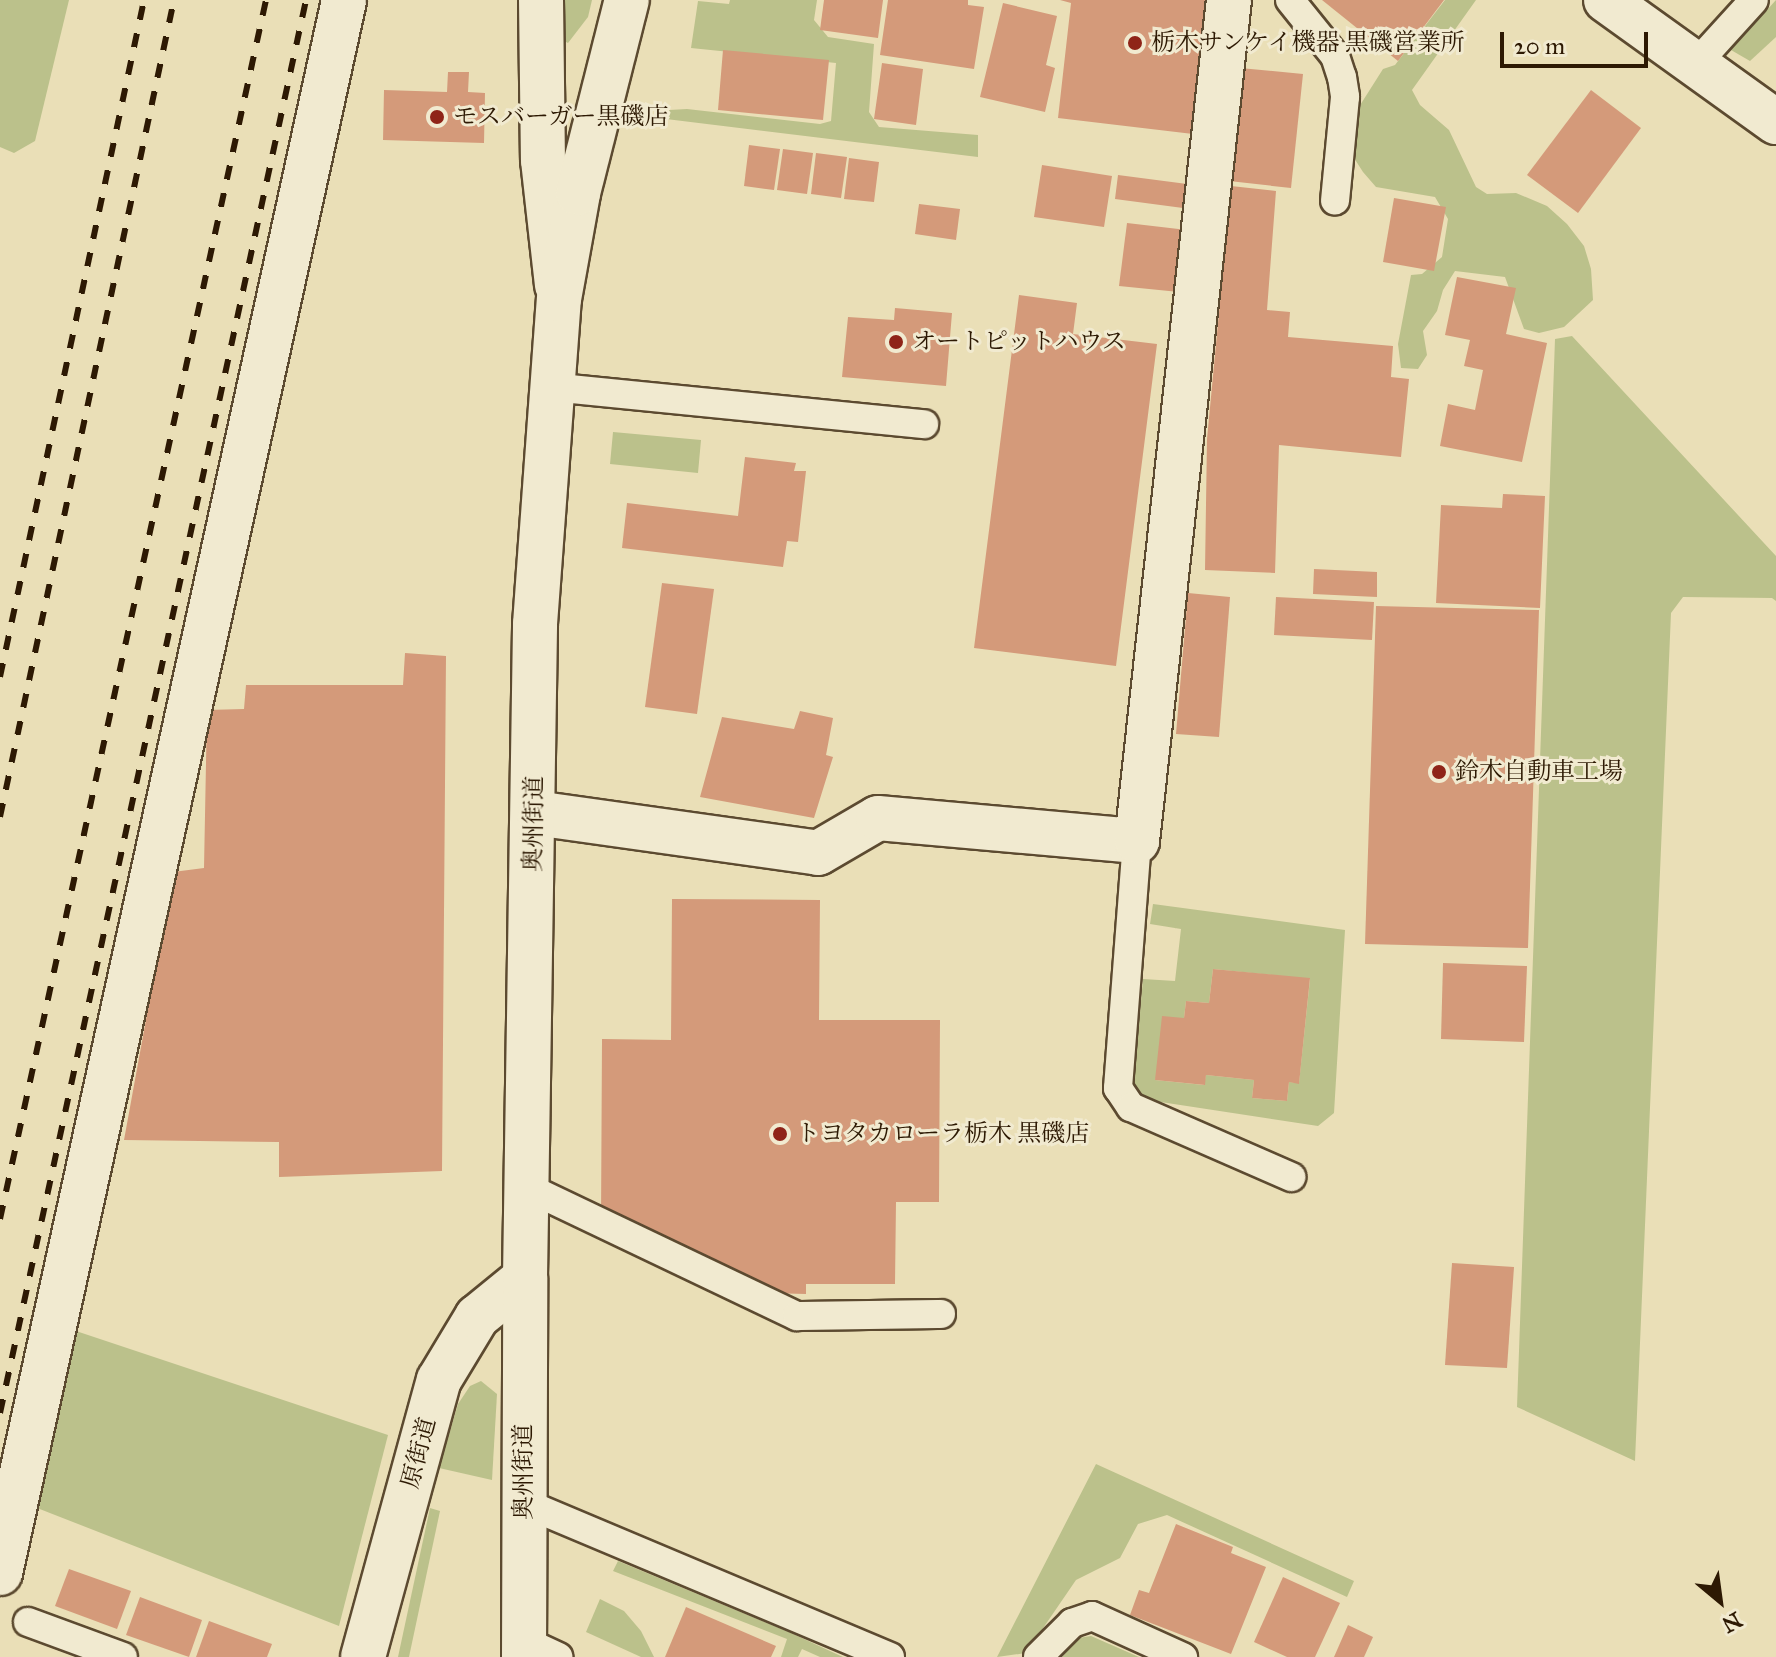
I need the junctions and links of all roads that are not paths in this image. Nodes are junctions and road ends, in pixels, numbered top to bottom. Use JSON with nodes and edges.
{"nodes":[{"id":1,"x":344,"y":0,"type":"edge"},
{"id":2,"x":541,"y":0,"type":"edge"},
{"id":3,"x":627,"y":0,"type":"edge"},
{"id":4,"x":1229,"y":0,"type":"edge"},
{"id":5,"x":1290,"y":0,"type":"edge"},
{"id":6,"x":1606,"y":0,"type":"edge"},
{"id":7,"x":1754,"y":0,"type":"edge"},
{"id":8,"x":1696,"y":64,"type":"junction"},
{"id":9,"x":1776,"y":122,"type":"edge"},
{"id":10,"x":1335,"y":201,"type":"dead end"},
{"id":11,"x":559,"y":299,"type":"junction"},
{"id":12,"x":551,"y":387,"type":"junction"},
{"id":13,"x":924,"y":424,"type":"dead end"},
{"id":14,"x":535,"y":813,"type":"junction"},
{"id":15,"x":1137,"y":841,"type":"junction"},
{"id":16,"x":1291,"y":1177,"type":"dead end"},
{"id":17,"x":526,"y":1187,"type":"junction"},
{"id":18,"x":525,"y":1278,"type":"junction"},
{"id":19,"x":941,"y":1314,"type":"dead end"},
{"id":20,"x":524,"y":1503,"type":"junction"},
{"id":21,"x":0,"y":1573,"type":"edge"},
{"id":22,"x":28,"y":1622,"type":"dead end"},
{"id":23,"x":535,"y":1652,"type":"edge"},
{"id":24,"x":123,"y":1657,"type":"edge"},
{"id":25,"x":363,"y":1657,"type":"edge"},
{"id":26,"x":890,"y":1657,"type":"edge"},
{"id":27,"x":1038,"y":1657,"type":"edge"},
{"id":28,"x":1183,"y":1657,"type":"edge"}],
"edges":[{"from":1,"to":21,"type":"street"},
{"from":2,"to":11,"type":"street"},
{"from":3,"to":11,"type":"street","name":"奥州街道"},
{"from":4,"to":15,"type":"street"},
{"from":5,"to":10,"type":"lane"},
{"from":6,"to":8,"type":"street"},
{"from":7,"to":8,"type":"lane"},
{"from":8,"to":9,"type":"street"},
{"from":11,"to":12,"type":"street","name":"奥州街道"},
{"from":12,"to":13,"type":"lane"},
{"from":12,"to":14,"type":"street","name":"奥州街道"},
{"from":14,"to":15,"type":"street"},
{"from":14,"to":17,"type":"street","name":"奥州街道"},
{"from":15,"to":16,"type":"lane"},
{"from":17,"to":18,"type":"street","name":"奥州街道"},
{"from":17,"to":19,"type":"lane"},
{"from":18,"to":20,"type":"street","name":"奥州街道"},
{"from":18,"to":25,"type":"street","name":"原街道"},
{"from":20,"to":23,"type":"street","name":"奥州街道"},
{"from":20,"to":26,"type":"lane"},
{"from":22,"to":24,"type":"lane"},
{"from":27,"to":28,"type":"lane"}]}
